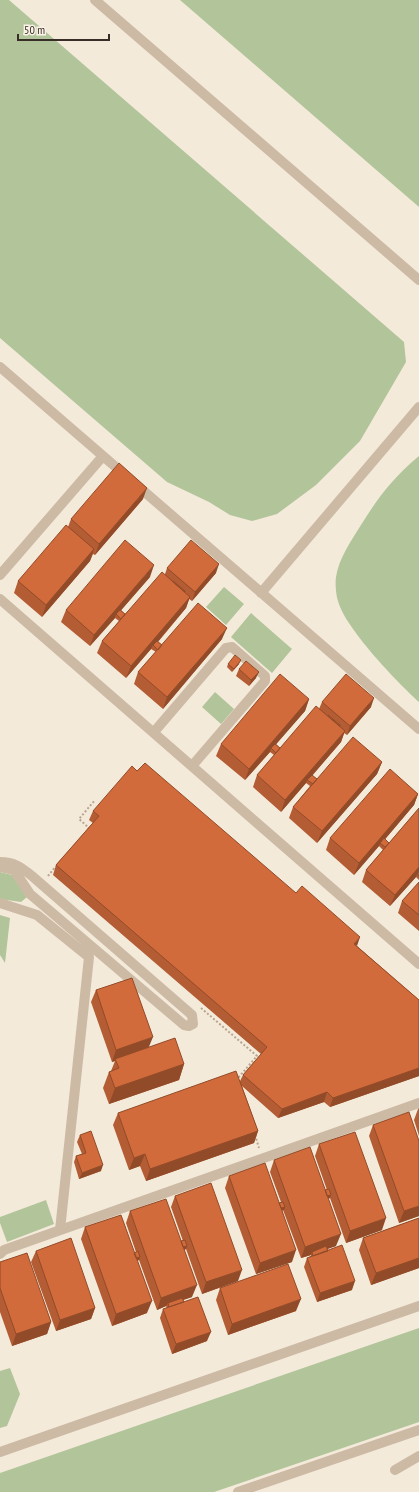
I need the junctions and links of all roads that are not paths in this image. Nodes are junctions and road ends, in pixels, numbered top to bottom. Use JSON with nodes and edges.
{"nodes":[{"id":1,"x":95,"y":0,"type":"edge"},
{"id":2,"x":419,"y":280,"type":"edge"},
{"id":3,"x":0,"y":367,"type":"edge"},
{"id":4,"x":419,"y":407,"type":"edge"},
{"id":5,"x":103,"y":456,"type":"junction"},
{"id":6,"x":0,"y":575,"type":"edge"},
{"id":7,"x":261,"y":593,"type":"junction"},
{"id":8,"x":0,"y":599,"type":"edge"},
{"id":9,"x":419,"y":729,"type":"edge"},
{"id":10,"x":154,"y":732,"type":"junction"},
{"id":11,"x":192,"y":766,"type":"junction"},
{"id":12,"x":0,"y":862,"type":"edge"},
{"id":13,"x":0,"y":867,"type":"edge"},
{"id":14,"x":0,"y":903,"type":"edge"},
{"id":15,"x":107,"y":941,"type":"junction"},
{"id":16,"x":98,"y":953,"type":"junction"},
{"id":17,"x":419,"y":964,"type":"edge"},
{"id":18,"x":419,"y":1103,"type":"edge"},
{"id":19,"x":60,"y":1230,"type":"junction"},
{"id":20,"x":0,"y":1254,"type":"edge"},
{"id":21,"x":419,"y":1306,"type":"edge"},
{"id":22,"x":419,"y":1430,"type":"edge"},
{"id":23,"x":0,"y":1452,"type":"edge"},
{"id":24,"x":416,"y":1458,"type":"edge"},
{"id":25,"x":395,"y":1470,"type":"dead end"},
{"id":26,"x":238,"y":1492,"type":"edge"}],
"edges":[{"from":1,"to":2,"type":"lane"},
{"from":3,"to":5,"type":"lane"},
{"from":4,"to":7,"type":"lane"},
{"from":5,"to":6,"type":"lane"},
{"from":5,"to":7,"type":"lane"},
{"from":7,"to":9,"type":"lane"},
{"from":8,"to":10,"type":"lane"},
{"from":10,"to":11,"type":"lane"},
{"from":10,"to":11,"type":"lane"},
{"from":11,"to":17,"type":"lane"},
{"from":12,"to":15,"type":"lane"},
{"from":13,"to":16,"type":"lane"},
{"from":14,"to":19,"type":"lane"},
{"from":15,"to":16,"type":"lane"},
{"from":15,"to":16,"type":"lane"},
{"from":18,"to":19,"type":"lane"},
{"from":19,"to":20,"type":"lane"},
{"from":21,"to":23,"type":"lane"},
{"from":22,"to":26,"type":"lane"},
{"from":24,"to":25,"type":"lane"}]}
